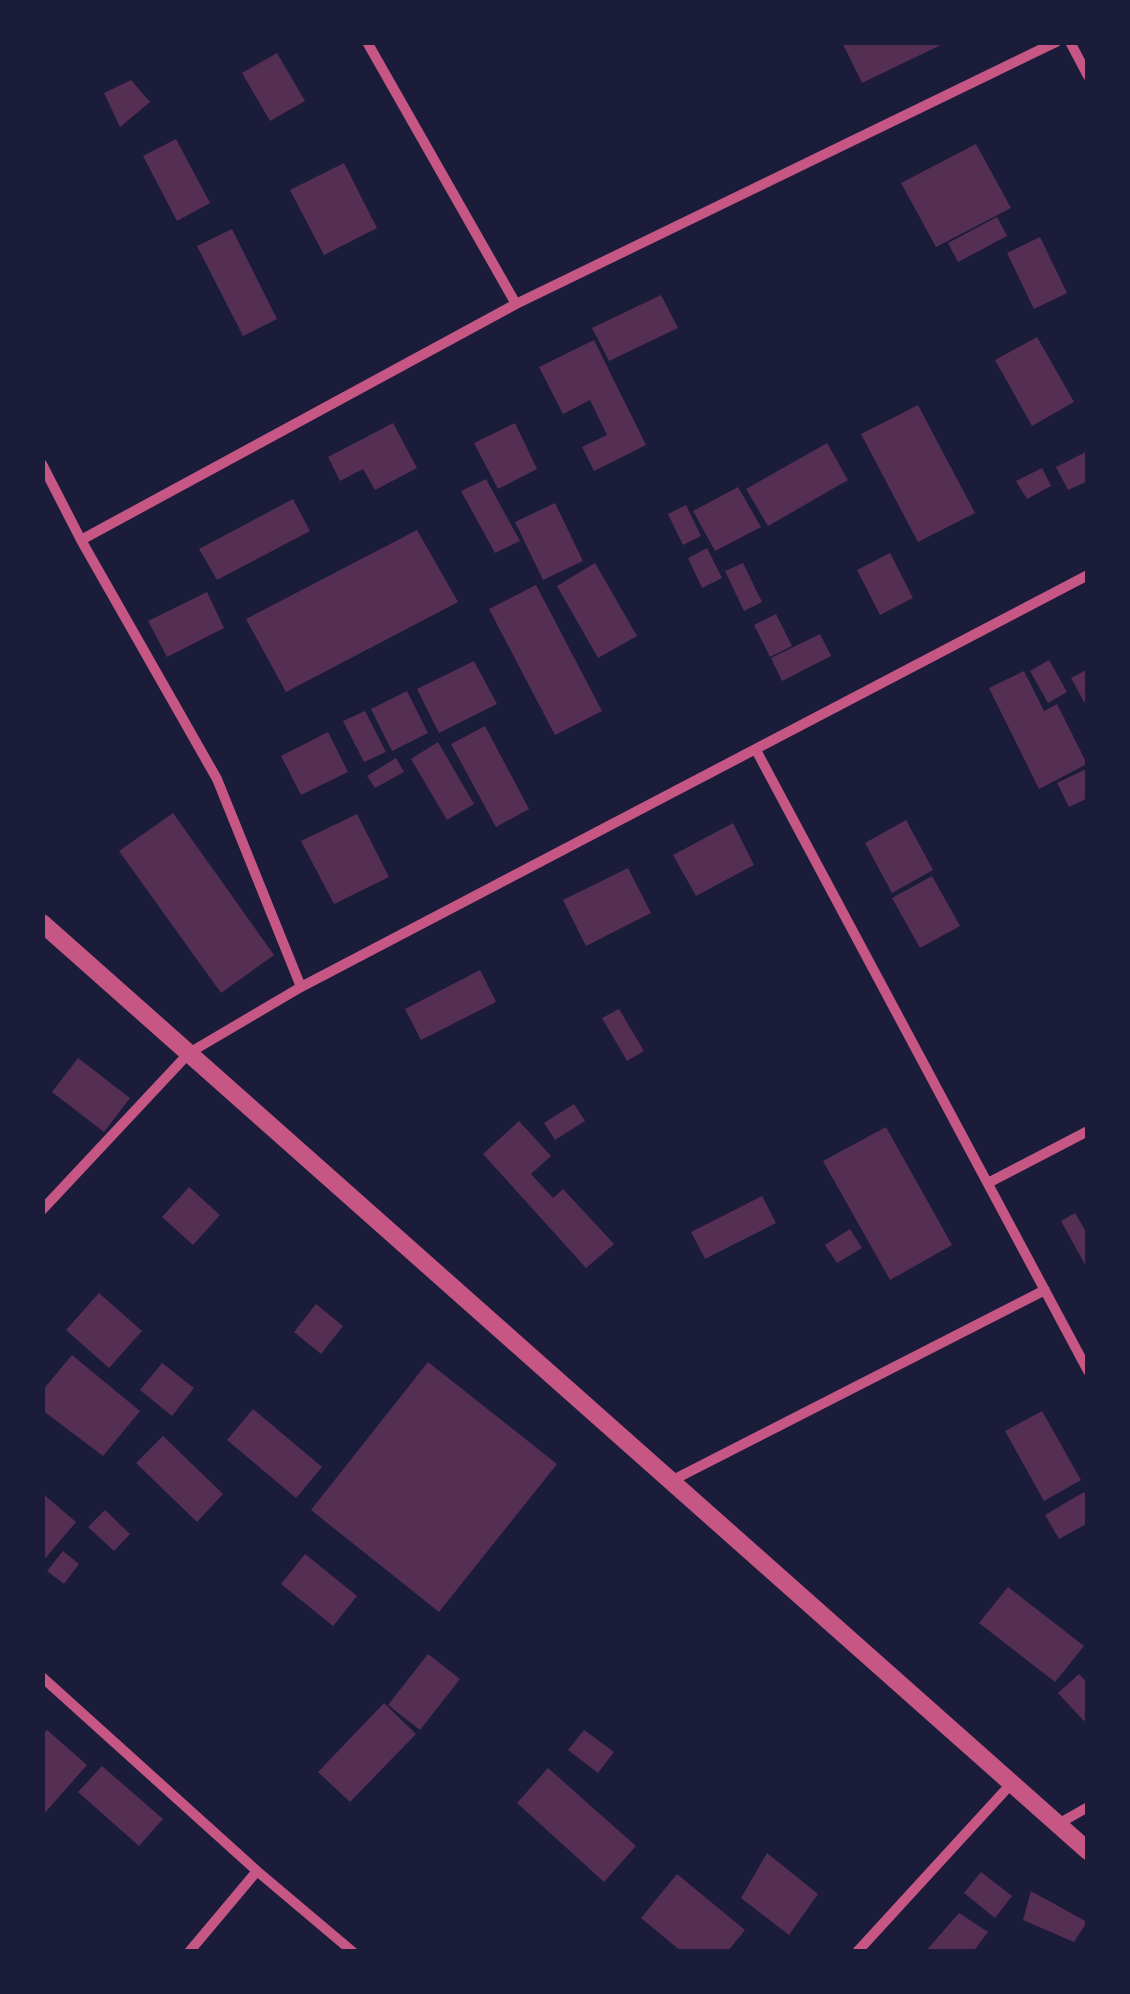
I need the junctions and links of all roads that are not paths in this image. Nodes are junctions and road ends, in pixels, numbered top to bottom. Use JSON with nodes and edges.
{"nodes":[{"id":1,"x":367,"y":42,"type":"edge"},
{"id":2,"x":1056,"y":42,"type":"edge"},
{"id":3,"x":1070,"y":42,"type":"edge"},
{"id":4,"x":1088,"y":76,"type":"edge"},
{"id":5,"x":516,"y":304,"type":"junction"},
{"id":6,"x":42,"y":464,"type":"edge"},
{"id":7,"x":81,"y":540,"type":"junction"},
{"id":8,"x":1088,"y":576,"type":"edge"},
{"id":9,"x":756,"y":750,"type":"junction"},
{"id":10,"x":42,"y":923,"type":"edge"},
{"id":11,"x":300,"y":987,"type":"junction"},
{"id":12,"x":188,"y":1053,"type":"junction"},
{"id":13,"x":1088,"y":1131,"type":"edge"},
{"id":14,"x":988,"y":1182,"type":"junction"},
{"id":15,"x":42,"y":1210,"type":"edge"},
{"id":16,"x":1045,"y":1290,"type":"junction"},
{"id":17,"x":1088,"y":1370,"type":"edge"},
{"id":18,"x":671,"y":1481,"type":"junction"},
{"id":19,"x":42,"y":1678,"type":"edge"},
{"id":20,"x":1011,"y":1784,"type":"junction"},
{"id":21,"x":1088,"y":1808,"type":"edge"},
{"id":22,"x":1058,"y":1824,"type":"junction"},
{"id":23,"x":1088,"y":1850,"type":"edge"},
{"id":24,"x":257,"y":1870,"type":"junction"},
{"id":25,"x":189,"y":1952,"type":"edge"},
{"id":26,"x":353,"y":1952,"type":"edge"},
{"id":27,"x":857,"y":1952,"type":"edge"}],
"edges":[{"from":1,"to":5,"type":"street"},
{"from":2,"to":5,"type":"street"},
{"from":3,"to":4,"type":"street"},
{"from":5,"to":7,"type":"street"},
{"from":6,"to":7,"type":"street"},
{"from":7,"to":11,"type":"street"},
{"from":8,"to":9,"type":"street"},
{"from":9,"to":11,"type":"street"},
{"from":9,"to":14,"type":"street"},
{"from":10,"to":12,"type":"street"},
{"from":11,"to":12,"type":"street"},
{"from":12,"to":15,"type":"street"},
{"from":12,"to":18,"type":"street"},
{"from":13,"to":14,"type":"street"},
{"from":14,"to":16,"type":"street"},
{"from":16,"to":17,"type":"street"},
{"from":16,"to":18,"type":"street"},
{"from":18,"to":20,"type":"street"},
{"from":19,"to":24,"type":"street"},
{"from":20,"to":22,"type":"street"},
{"from":20,"to":27,"type":"street"},
{"from":21,"to":22,"type":"street"},
{"from":22,"to":23,"type":"street"},
{"from":24,"to":25,"type":"street"},
{"from":24,"to":26,"type":"street"}]}
